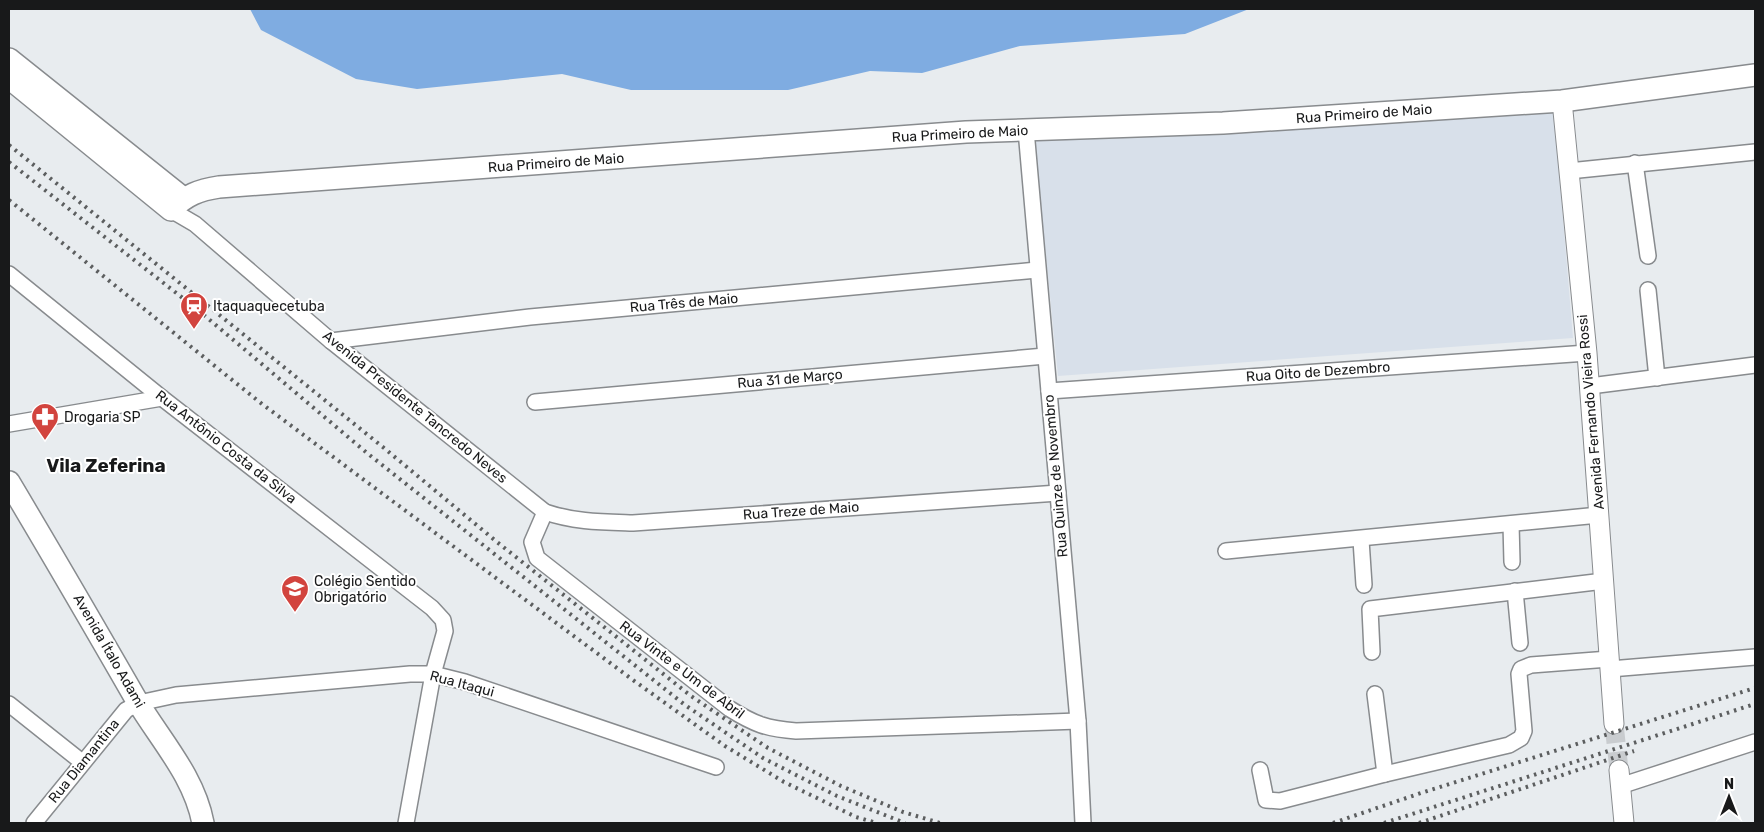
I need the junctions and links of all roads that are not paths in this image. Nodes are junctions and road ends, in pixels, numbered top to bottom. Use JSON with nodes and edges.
{"nodes":[{"id":1,"x":9,"y":59,"type":"edge"},
{"id":2,"x":1755,"y":75,"type":"edge"},
{"id":3,"x":9,"y":78,"type":"edge"},
{"id":4,"x":1562,"y":101,"type":"junction"},
{"id":5,"x":1026,"y":130,"type":"junction"},
{"id":6,"x":1755,"y":152,"type":"edge"},
{"id":7,"x":1635,"y":164,"type":"junction"},
{"id":8,"x":1570,"y":171,"type":"junction"},
{"id":9,"x":177,"y":204,"type":"junction"},
{"id":10,"x":1648,"y":256,"type":"dead end"},
{"id":11,"x":1037,"y":270,"type":"junction"},
{"id":12,"x":9,"y":274,"type":"edge"},
{"id":13,"x":1648,"y":290,"type":"dead end"},
{"id":14,"x":331,"y":341,"type":"junction"},
{"id":15,"x":1587,"y":353,"type":"junction"},
{"id":16,"x":1045,"y":356,"type":"junction"},
{"id":17,"x":1755,"y":365,"type":"edge"},
{"id":18,"x":1657,"y":378,"type":"junction"},
{"id":19,"x":1590,"y":386,"type":"junction"},
{"id":20,"x":1049,"y":391,"type":"junction"},
{"id":21,"x":162,"y":398,"type":"junction"},
{"id":22,"x":535,"y":402,"type":"dead end"},
{"id":23,"x":9,"y":424,"type":"edge"},
{"id":24,"x":9,"y":482,"type":"edge"},
{"id":25,"x":1058,"y":493,"type":"junction"},
{"id":26,"x":545,"y":512,"type":"junction"},
{"id":27,"x":1599,"y":515,"type":"junction"},
{"id":28,"x":1510,"y":524,"type":"junction"},
{"id":29,"x":1360,"y":540,"type":"junction"},
{"id":30,"x":1226,"y":551,"type":"dead end"},
{"id":31,"x":1512,"y":562,"type":"dead end"},
{"id":32,"x":1604,"y":581,"type":"junction"},
{"id":33,"x":1364,"y":585,"type":"dead end"},
{"id":34,"x":1515,"y":591,"type":"junction"},
{"id":35,"x":1520,"y":643,"type":"dead end"},
{"id":36,"x":1372,"y":652,"type":"dead end"},
{"id":37,"x":1755,"y":657,"type":"edge"},
{"id":38,"x":1609,"y":664,"type":"junction"},
{"id":39,"x":433,"y":674,"type":"junction"},
{"id":40,"x":1375,"y":694,"type":"dead end"},
{"id":41,"x":139,"y":703,"type":"junction"},
{"id":42,"x":9,"y":704,"type":"edge"},
{"id":43,"x":1078,"y":721,"type":"junction"},
{"id":44,"x":1614,"y":724,"type":"tunnel mouth"},
{"id":45,"x":1755,"y":742,"type":"edge"},
{"id":46,"x":82,"y":762,"type":"junction"},
{"id":47,"x":716,"y":767,"type":"dead end"},
{"id":48,"x":1260,"y":770,"type":"dead end"},
{"id":49,"x":1385,"y":774,"type":"junction"},
{"id":50,"x":1620,"y":778,"type":"joint"},
{"id":51,"x":34,"y":823,"type":"edge"},
{"id":52,"x":203,"y":823,"type":"edge"},
{"id":53,"x":406,"y":823,"type":"edge"},
{"id":54,"x":1083,"y":823,"type":"edge"},
{"id":55,"x":1624,"y":823,"type":"edge"}],
"edges":[{"from":1,"to":9,"type":"main road","name":"Avenida Presidente Tancredo Neves"},
{"from":2,"to":4,"type":"main road","name":"Rua Primeiro de Maio"},
{"from":3,"to":9,"type":"main road","name":"Avenida Presidente Tancredo Neves"},
{"from":4,"to":5,"type":"main road","name":"Rua Primeiro de Maio"},
{"from":4,"to":8,"type":"street","name":"Avenida Fernando Vieira Rossi"},
{"from":5,"to":9,"type":"main road","name":"Rua Primeiro de Maio"},
{"from":5,"to":11,"type":"street","name":"Rua Quinze de Novembro"},
{"from":6,"to":7,"type":"street"},
{"from":7,"to":8,"type":"street"},
{"from":7,"to":10,"type":"street"},
{"from":8,"to":15,"type":"street","name":"Avenida Fernando Vieira Rossi"},
{"from":9,"to":14,"type":"street","name":"Avenida Presidente Tancredo Neves"},
{"from":11,"to":14,"type":"street","name":"Rua Três de Maio"},
{"from":11,"to":16,"type":"street","name":"Rua Quinze de Novembro"},
{"from":12,"to":21,"type":"street","name":"Rua Antônio Costa da Silva"},
{"from":13,"to":18,"type":"street"},
{"from":14,"to":26,"type":"street","name":"Avenida Presidente Tancredo Neves"},
{"from":15,"to":19,"type":"street","name":"Avenida Fernando Vieira Rossi"},
{"from":15,"to":20,"type":"street","name":"Rua Oito de Dezembro"},
{"from":16,"to":20,"type":"street","name":"Rua Quinze de Novembro"},
{"from":16,"to":22,"type":"street","name":"Rua 31 de Março"},
{"from":17,"to":18,"type":"street"},
{"from":18,"to":19,"type":"street"},
{"from":19,"to":27,"type":"street","name":"Avenida Fernando Vieira Rossi"},
{"from":20,"to":25,"type":"street","name":"Rua Quinze de Novembro"},
{"from":21,"to":23,"type":"street"},
{"from":21,"to":39,"type":"street","name":"Rua Antônio Costa da Silva"},
{"from":24,"to":41,"type":"main road","name":"Avenida Ítalo Adami"},
{"from":25,"to":26,"type":"street","name":"Rua Treze de Maio"},
{"from":25,"to":43,"type":"street","name":"Rua Quinze de Novembro"},
{"from":26,"to":43,"type":"street","name":"Rua Vinte e Um de Abril"},
{"from":27,"to":28,"type":"street"},
{"from":27,"to":32,"type":"street","name":"Avenida Fernando Vieira Rossi"},
{"from":28,"to":29,"type":"street"},
{"from":28,"to":31,"type":"street"},
{"from":29,"to":30,"type":"street"},
{"from":29,"to":33,"type":"street"},
{"from":32,"to":34,"type":"street"},
{"from":32,"to":38,"type":"street","name":"Avenida Fernando Vieira Rossi"},
{"from":34,"to":35,"type":"street"},
{"from":34,"to":36,"type":"street"},
{"from":37,"to":38,"type":"street"},
{"from":38,"to":44,"type":"street","name":"Avenida Fernando Vieira Rossi"},
{"from":38,"to":49,"type":"street"},
{"from":39,"to":41,"type":"street","name":"Rua Itaqui"},
{"from":39,"to":47,"type":"street","name":"Rua Itaqui"},
{"from":39,"to":53,"type":"street"},
{"from":40,"to":49,"type":"street"},
{"from":41,"to":46,"type":"street","name":"Rua Diamantina"},
{"from":41,"to":52,"type":"main road","name":"Avenida Ítalo Adami"},
{"from":42,"to":46,"type":"street"},
{"from":43,"to":54,"type":"street","name":"Rua Quinze de Novembro"},
{"from":45,"to":50,"type":"street"},
{"from":46,"to":51,"type":"street","name":"Rua Diamantina"},
{"from":48,"to":49,"type":"street"},
{"from":50,"to":55,"type":"street"}]}
